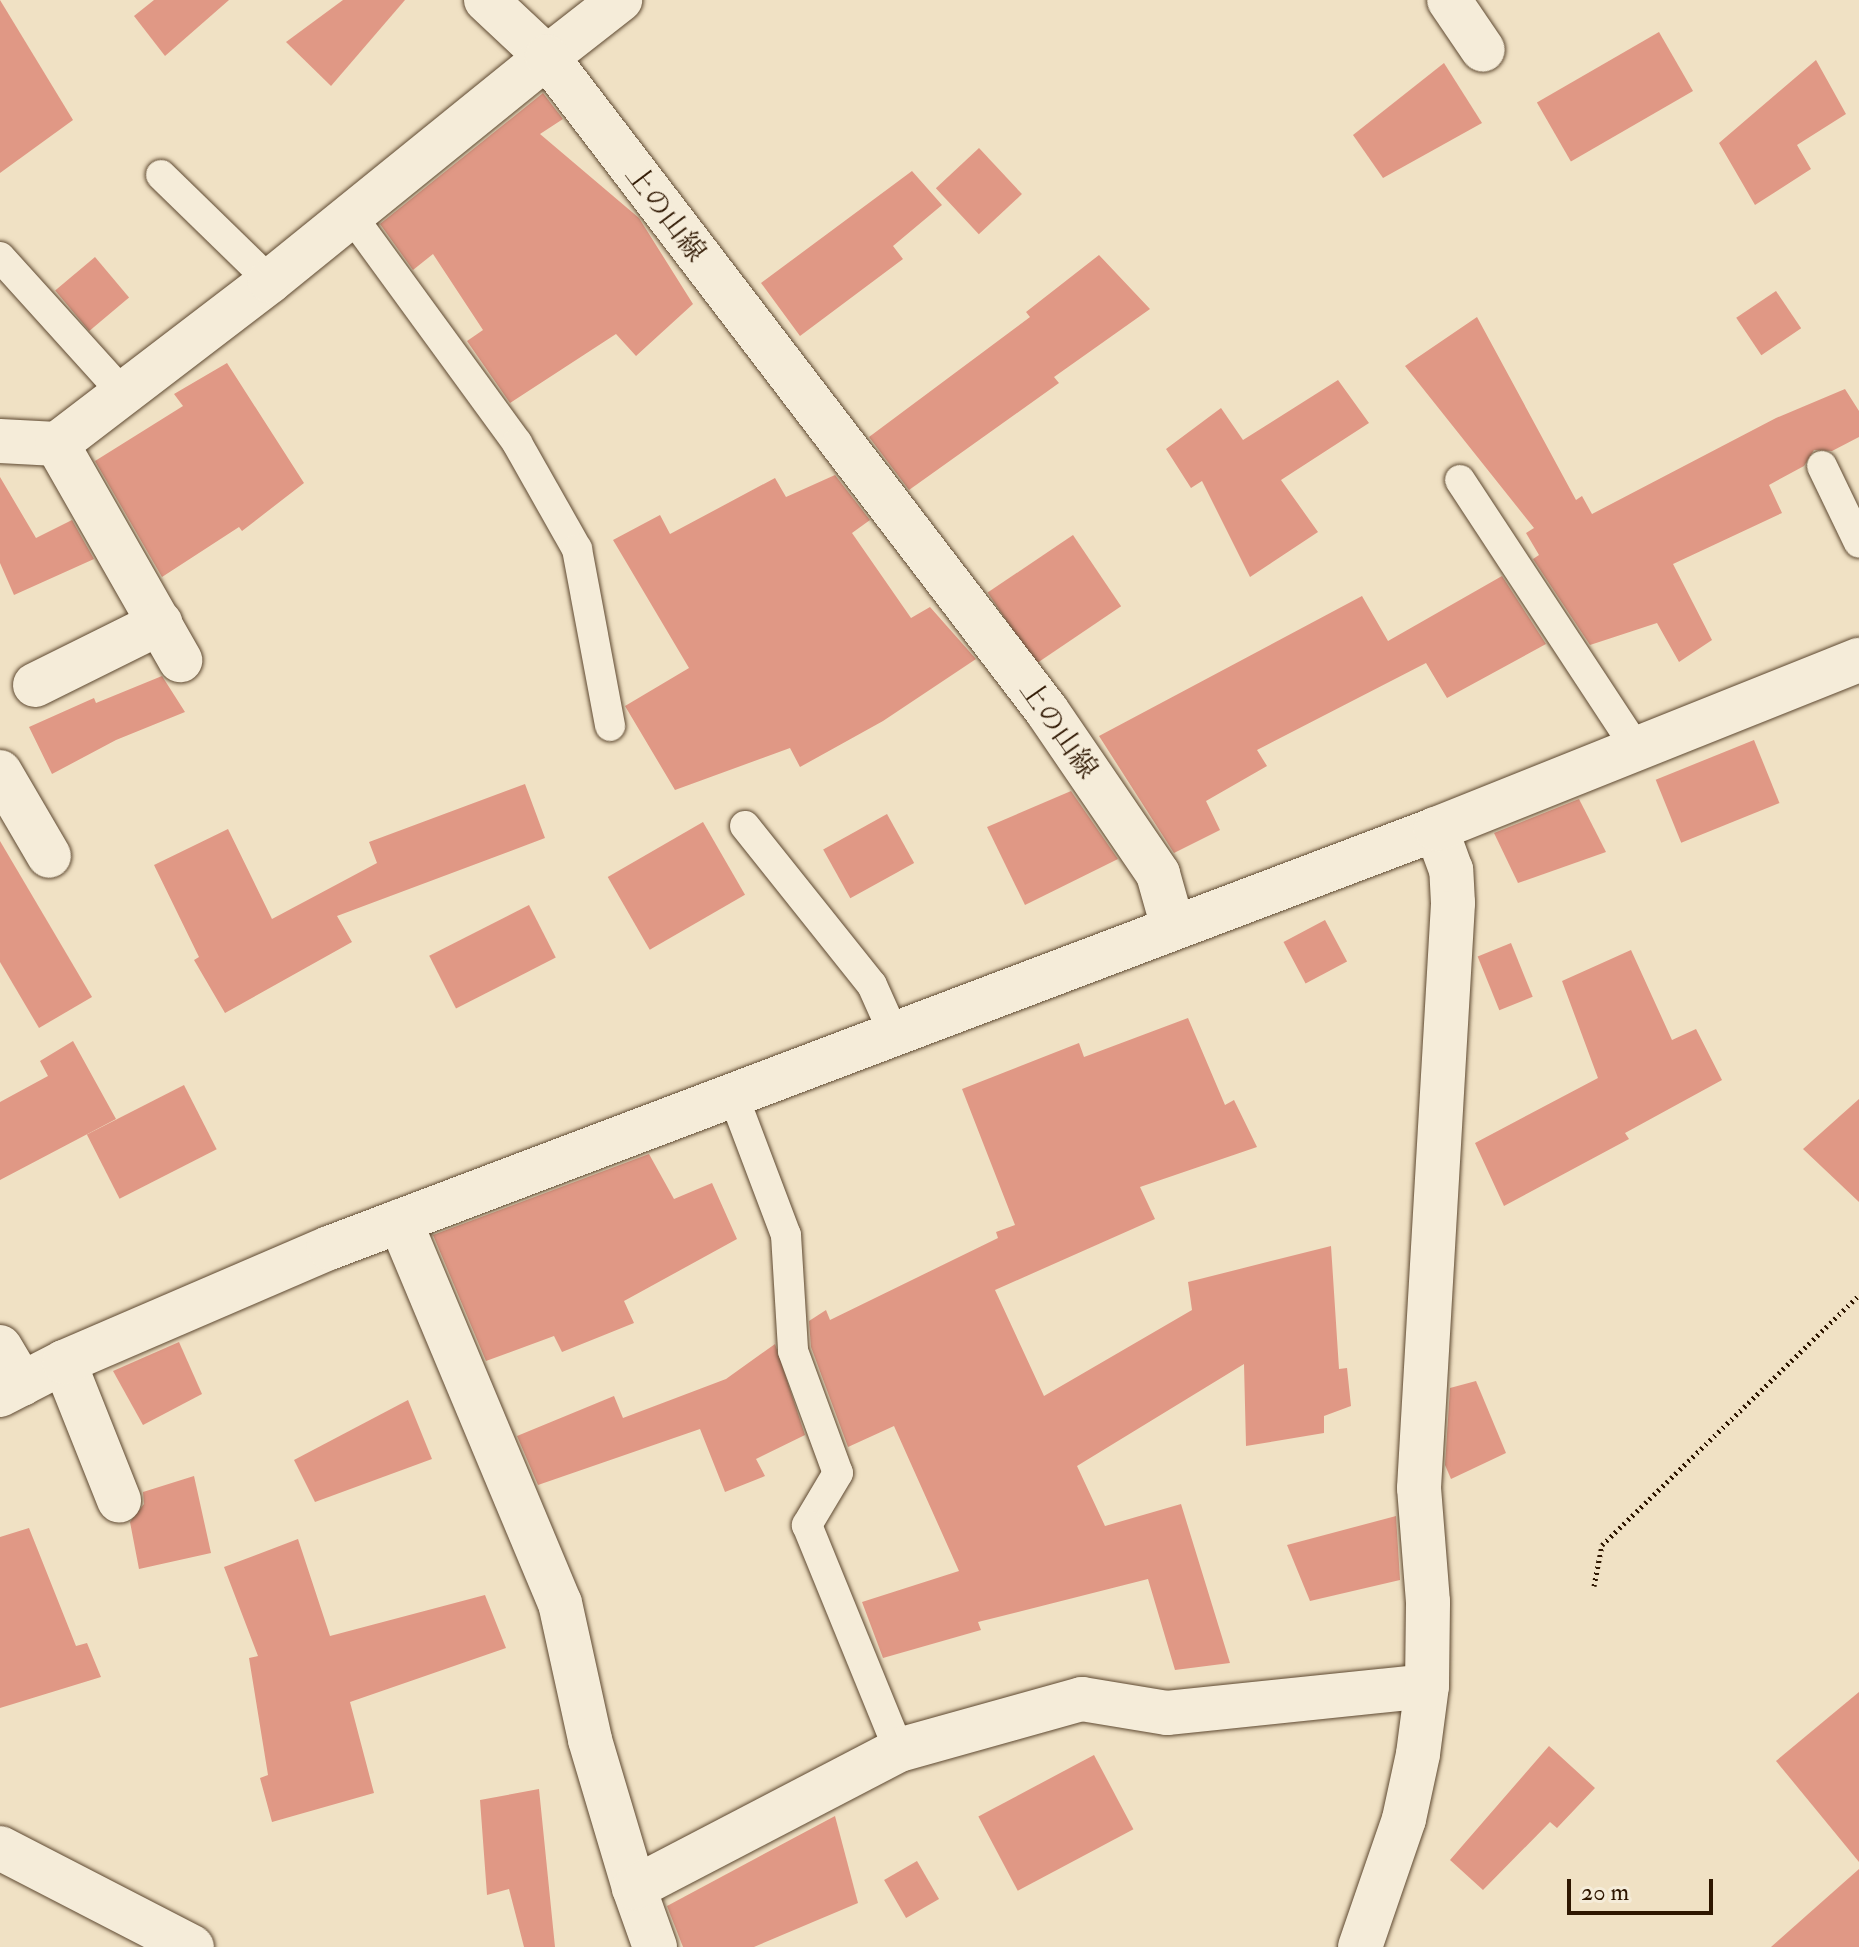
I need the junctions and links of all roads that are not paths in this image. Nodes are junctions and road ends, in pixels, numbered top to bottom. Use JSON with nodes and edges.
{"nodes":[{"id":1,"x":486,"y":0,"type":"edge"},
{"id":2,"x":620,"y":0,"type":"edge"},
{"id":3,"x":1449,"y":0,"type":"edge"},
{"id":4,"x":1483,"y":50,"type":"dead end"},
{"id":5,"x":547,"y":57,"type":"junction"},
{"id":6,"x":161,"y":175,"type":"dead end"},
{"id":7,"x":351,"y":215,"type":"junction"},
{"id":8,"x":0,"y":257,"type":"edge"},
{"id":9,"x":270,"y":281,"type":"junction"},
{"id":10,"x":123,"y":393,"type":"junction"},
{"id":11,"x":0,"y":441,"type":"edge"},
{"id":12,"x":57,"y":444,"type":"junction"},
{"id":13,"x":1822,"y":466,"type":"dead end"},
{"id":14,"x":1460,"y":480,"type":"dead end"},
{"id":15,"x":1859,"y":543,"type":"edge"},
{"id":16,"x":1859,"y":660,"type":"edge"},
{"id":17,"x":35,"y":685,"type":"dead end"},
{"id":18,"x":610,"y":726,"type":"dead end"},
{"id":19,"x":1635,"y":746,"type":"junction"},
{"id":20,"x":0,"y":772,"type":"edge"},
{"id":21,"x":745,"y":826,"type":"dead end"},
{"id":22,"x":1436,"y":829,"type":"junction"},
{"id":23,"x":49,"y":856,"type":"dead end"},
{"id":24,"x":1173,"y":927,"type":"junction"},
{"id":25,"x":893,"y":1032,"type":"junction"},
{"id":26,"x":733,"y":1095,"type":"junction"},
{"id":27,"x":400,"y":1221,"type":"junction"},
{"id":28,"x":0,"y":1347,"type":"edge"},
{"id":29,"x":64,"y":1362,"type":"junction"},
{"id":30,"x":11,"y":1390,"type":"edge"},
{"id":31,"x":119,"y":1500,"type":"dead end"},
{"id":32,"x":1427,"y":1686,"type":"junction"},
{"id":33,"x":899,"y":1750,"type":"junction"},
{"id":34,"x":0,"y":1848,"type":"edge"},
{"id":35,"x":634,"y":1888,"type":"junction"},
{"id":36,"x":192,"y":1947,"type":"edge"},
{"id":37,"x":655,"y":1947,"type":"edge"},
{"id":38,"x":1360,"y":1947,"type":"edge"}],
"edges":[{"from":1,"to":5,"type":"street","name":"上の山線"},
{"from":2,"to":5,"type":"street"},
{"from":3,"to":4,"type":"street"},
{"from":5,"to":7,"type":"street"},
{"from":5,"to":24,"type":"street","name":"上の山線"},
{"from":6,"to":9,"type":"lane"},
{"from":7,"to":9,"type":"street"},
{"from":7,"to":18,"type":"lane"},
{"from":8,"to":10,"type":"lane"},
{"from":9,"to":10,"type":"street"},
{"from":10,"to":12,"type":"street"},
{"from":11,"to":12,"type":"street"},
{"from":12,"to":17,"type":"street"},
{"from":13,"to":15,"type":"lane"},
{"from":14,"to":19,"type":"lane"},
{"from":16,"to":19,"type":"street"},
{"from":19,"to":22,"type":"street"},
{"from":20,"to":23,"type":"street"},
{"from":21,"to":25,"type":"lane"},
{"from":22,"to":24,"type":"street"},
{"from":22,"to":32,"type":"street"},
{"from":24,"to":25,"type":"street"},
{"from":25,"to":26,"type":"street"},
{"from":26,"to":27,"type":"street"},
{"from":26,"to":33,"type":"lane"},
{"from":27,"to":29,"type":"street"},
{"from":27,"to":35,"type":"street"},
{"from":28,"to":30,"type":"street"},
{"from":29,"to":30,"type":"street"},
{"from":29,"to":31,"type":"street"},
{"from":32,"to":33,"type":"street"},
{"from":32,"to":38,"type":"street"},
{"from":33,"to":35,"type":"street"},
{"from":34,"to":36,"type":"street"},
{"from":35,"to":37,"type":"street"}]}
